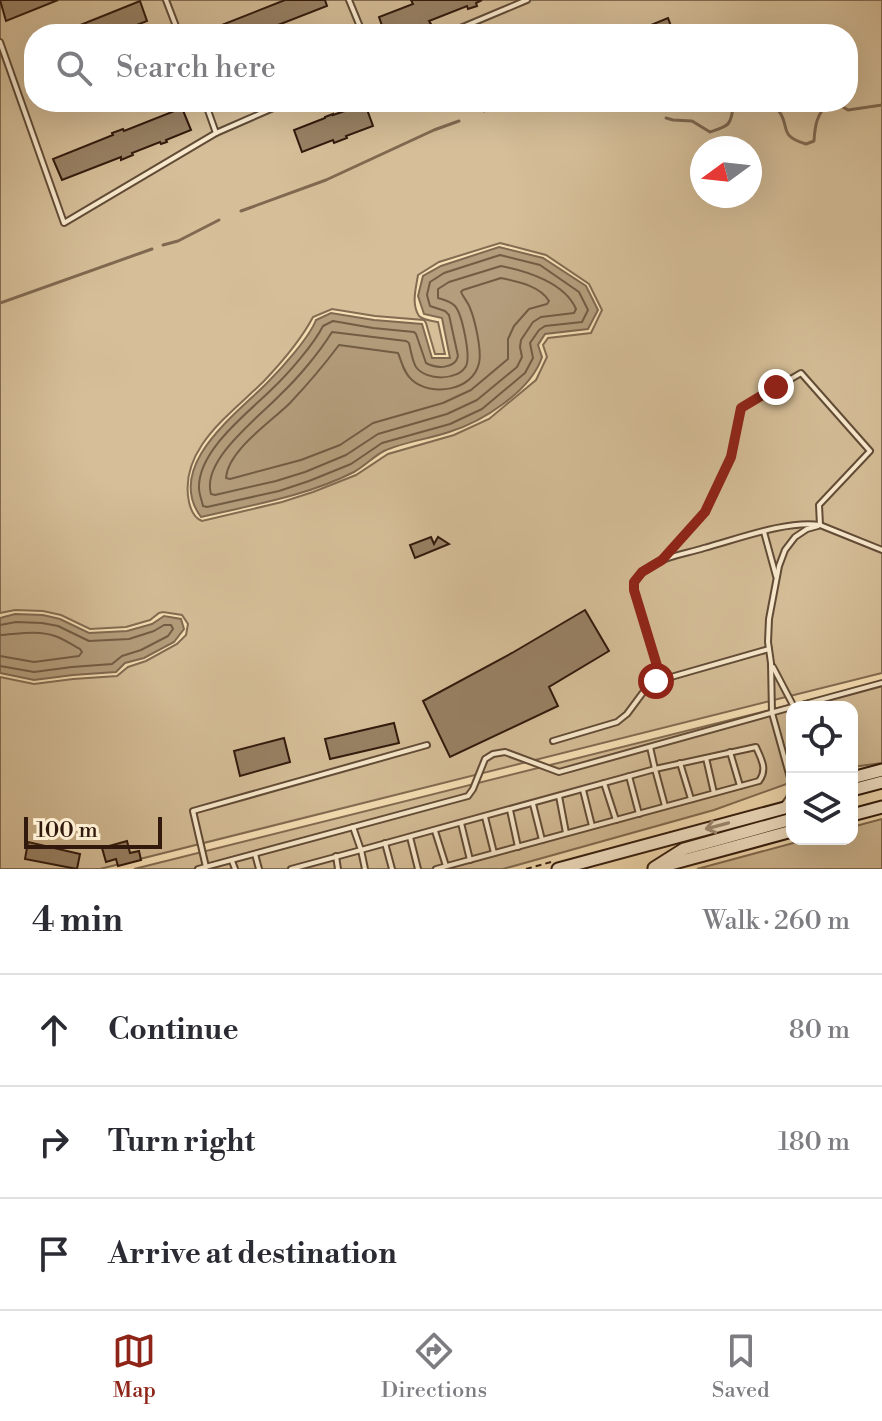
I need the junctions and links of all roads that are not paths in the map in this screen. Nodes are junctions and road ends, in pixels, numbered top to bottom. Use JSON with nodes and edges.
{"nodes":[{"id":1,"x":166,"y":0,"type":"edge"},
{"id":2,"x":349,"y":0,"type":"edge"},
{"id":3,"x":527,"y":0,"type":"edge"},
{"id":4,"x":175,"y":24,"type":"edge"},
{"id":5,"x":359,"y":24,"type":"edge"},
{"id":6,"x":470,"y":24,"type":"edge"},
{"id":7,"x":0,"y":42,"type":"edge"},
{"id":8,"x":24,"y":110,"type":"edge"},
{"id":9,"x":25,"y":112,"type":"edge"},
{"id":10,"x":209,"y":112,"type":"edge"},
{"id":11,"x":264,"y":112,"type":"edge"},
{"id":12,"x":216,"y":133,"type":"junction"},
{"id":13,"x":820,"y":525,"type":"junction"},
{"id":14,"x":764,"y":532,"type":"junction"},
{"id":15,"x":882,"y":550,"type":"edge"},
{"id":16,"x":662,"y":560,"type":"junction"},
{"id":17,"x":776,"y":578,"type":"junction"},
{"id":18,"x":769,"y":649,"type":"junction"},
{"id":19,"x":771,"y":663,"type":"junction"},
{"id":20,"x":650,"y":683,"type":"junction"},
{"id":21,"x":882,"y":683,"type":"edge"},
{"id":22,"x":791,"y":701,"type":"edge"},
{"id":23,"x":816,"y":701,"type":"edge"},
{"id":24,"x":786,"y":709,"type":"edge"},
{"id":25,"x":772,"y":713,"type":"junction"},
{"id":26,"x":553,"y":741,"type":"dead end"},
{"id":27,"x":427,"y":745,"type":"dead end"},
{"id":28,"x":650,"y":747,"type":"junction"},
{"id":29,"x":730,"y":752,"type":"junction"},
{"id":30,"x":706,"y":758,"type":"junction"},
{"id":31,"x":680,"y":763,"type":"junction"},
{"id":32,"x":655,"y":769,"type":"junction"},
{"id":33,"x":882,"y":770,"type":"edge"},
{"id":34,"x":788,"y":773,"type":"edge"},
{"id":35,"x":629,"y":776,"type":"junction"},
{"id":36,"x":858,"y":776,"type":"edge"},
{"id":37,"x":882,"y":782,"type":"edge"},
{"id":38,"x":604,"y":783,"type":"junction"},
{"id":39,"x":740,"y":786,"type":"junction"},
{"id":40,"x":858,"y":788,"type":"edge"},
{"id":41,"x":583,"y":789,"type":"junction"},
{"id":42,"x":714,"y":793,"type":"junction"},
{"id":43,"x":559,"y":795,"type":"junction"},
{"id":44,"x":691,"y":799,"type":"junction"},
{"id":45,"x":532,"y":803,"type":"junction"},
{"id":46,"x":665,"y":806,"type":"junction"},
{"id":47,"x":786,"y":807,"type":"edge"},
{"id":48,"x":882,"y":807,"type":"edge"},
{"id":49,"x":509,"y":809,"type":"junction"},
{"id":50,"x":858,"y":813,"type":"edge"},
{"id":51,"x":639,"y":814,"type":"junction"},
{"id":52,"x":484,"y":816,"type":"junction"},
{"id":53,"x":616,"y":820,"type":"junction"},
{"id":54,"x":786,"y":821,"type":"edge"},
{"id":55,"x":461,"y":823,"type":"junction"},
{"id":56,"x":592,"y":826,"type":"junction"},
{"id":57,"x":353,"y":827,"type":"junction"},
{"id":58,"x":434,"y":830,"type":"junction"},
{"id":59,"x":566,"y":833,"type":"junction"},
{"id":60,"x":786,"y":833,"type":"edge"},
{"id":61,"x":410,"y":837,"type":"junction"},
{"id":62,"x":542,"y":840,"type":"junction"},
{"id":63,"x":385,"y":843,"type":"junction"},
{"id":64,"x":518,"y":847,"type":"junction"},
{"id":65,"x":361,"y":850,"type":"junction"},
{"id":66,"x":494,"y":853,"type":"junction"},
{"id":67,"x":255,"y":854,"type":"junction"},
{"id":68,"x":336,"y":856,"type":"junction"},
{"id":69,"x":470,"y":860,"type":"junction"},
{"id":70,"x":232,"y":861,"type":"junction"},
{"id":71,"x":310,"y":863,"type":"junction"},
{"id":72,"x":446,"y":866,"type":"junction"},
{"id":73,"x":206,"y":867,"type":"junction"},
{"id":74,"x":652,"y":868,"type":"edge"},
{"id":75,"x":198,"y":869,"type":"edge"},
{"id":76,"x":235,"y":869,"type":"edge"},
{"id":77,"x":259,"y":869,"type":"edge"},
{"id":78,"x":291,"y":869,"type":"edge"},
{"id":79,"x":312,"y":869,"type":"edge"},
{"id":80,"x":338,"y":869,"type":"edge"},
{"id":81,"x":365,"y":869,"type":"edge"},
{"id":82,"x":392,"y":869,"type":"edge"},
{"id":83,"x":418,"y":869,"type":"edge"},
{"id":84,"x":436,"y":869,"type":"edge"},
{"id":85,"x":558,"y":869,"type":"edge"}],
"edges":[{"from":1,"to":4,"type":"lane"},
{"from":2,"to":5,"type":"lane"},
{"from":3,"to":6,"type":"lane"},
{"from":7,"to":8,"type":"lane"},
{"from":9,"to":12,"type":"lane"},
{"from":10,"to":12,"type":"lane"},
{"from":11,"to":12,"type":"lane"},
{"from":13,"to":14,"type":"lane"},
{"from":13,"to":15,"type":"lane"},
{"from":13,"to":16,"type":"lane"},
{"from":13,"to":17,"type":"lane"},
{"from":14,"to":16,"type":"lane"},
{"from":14,"to":17,"type":"lane"},
{"from":16,"to":20,"type":"lane"},
{"from":17,"to":18,"type":"lane"},
{"from":18,"to":19,"type":"lane"},
{"from":18,"to":20,"type":"lane"},
{"from":19,"to":22,"type":"lane"},
{"from":19,"to":25,"type":"lane"},
{"from":20,"to":26,"type":"lane"},
{"from":21,"to":23,"type":"lane"},
{"from":24,"to":25,"type":"lane"},
{"from":25,"to":28,"type":"lane"},
{"from":25,"to":34,"type":"lane"},
{"from":27,"to":73,"type":"lane"},
{"from":28,"to":32,"type":"lane"},
{"from":28,"to":57,"type":"lane"},
{"from":29,"to":30,"type":"lane"},
{"from":29,"to":39,"type":"lane"},
{"from":29,"to":39,"type":"lane"},
{"from":30,"to":31,"type":"lane"},
{"from":30,"to":42,"type":"lane"},
{"from":31,"to":32,"type":"lane"},
{"from":31,"to":44,"type":"lane"},
{"from":32,"to":35,"type":"lane"},
{"from":32,"to":46,"type":"lane"},
{"from":33,"to":36,"type":"main road"},
{"from":35,"to":38,"type":"lane"},
{"from":35,"to":51,"type":"lane"},
{"from":37,"to":40,"type":"main road"},
{"from":38,"to":41,"type":"lane"},
{"from":38,"to":53,"type":"lane"},
{"from":39,"to":42,"type":"lane"},
{"from":41,"to":43,"type":"lane"},
{"from":41,"to":56,"type":"lane"},
{"from":42,"to":44,"type":"lane"},
{"from":43,"to":45,"type":"lane"},
{"from":43,"to":59,"type":"lane"},
{"from":44,"to":46,"type":"lane"},
{"from":45,"to":49,"type":"lane"},
{"from":45,"to":62,"type":"lane"},
{"from":46,"to":51,"type":"lane"},
{"from":47,"to":85,"type":"main road","one_way":true},
{"from":48,"to":50,"type":"main road"},
{"from":49,"to":52,"type":"lane"},
{"from":49,"to":64,"type":"lane"},
{"from":51,"to":53,"type":"lane"},
{"from":52,"to":55,"type":"lane"},
{"from":52,"to":66,"type":"lane"},
{"from":53,"to":56,"type":"lane"},
{"from":54,"to":74,"type":"main road"},
{"from":55,"to":58,"type":"lane"},
{"from":55,"to":69,"type":"lane"},
{"from":56,"to":59,"type":"lane"},
{"from":57,"to":65,"type":"lane"},
{"from":57,"to":67,"type":"lane"},
{"from":58,"to":61,"type":"lane"},
{"from":58,"to":72,"type":"lane"},
{"from":59,"to":62,"type":"lane"},
{"from":60,"to":74,"type":"main road"},
{"from":61,"to":63,"type":"lane"},
{"from":61,"to":83,"type":"lane"},
{"from":62,"to":64,"type":"lane"},
{"from":63,"to":65,"type":"lane"},
{"from":63,"to":82,"type":"lane"},
{"from":64,"to":66,"type":"lane"},
{"from":65,"to":68,"type":"lane"},
{"from":65,"to":81,"type":"lane"},
{"from":66,"to":69,"type":"lane"},
{"from":67,"to":70,"type":"lane"},
{"from":67,"to":77,"type":"lane"},
{"from":68,"to":71,"type":"lane"},
{"from":68,"to":80,"type":"lane"},
{"from":69,"to":72,"type":"lane"},
{"from":70,"to":73,"type":"lane"},
{"from":70,"to":76,"type":"lane"},
{"from":71,"to":78,"type":"lane"},
{"from":71,"to":79,"type":"lane"},
{"from":72,"to":84,"type":"lane"},
{"from":73,"to":75,"type":"lane"}]}
